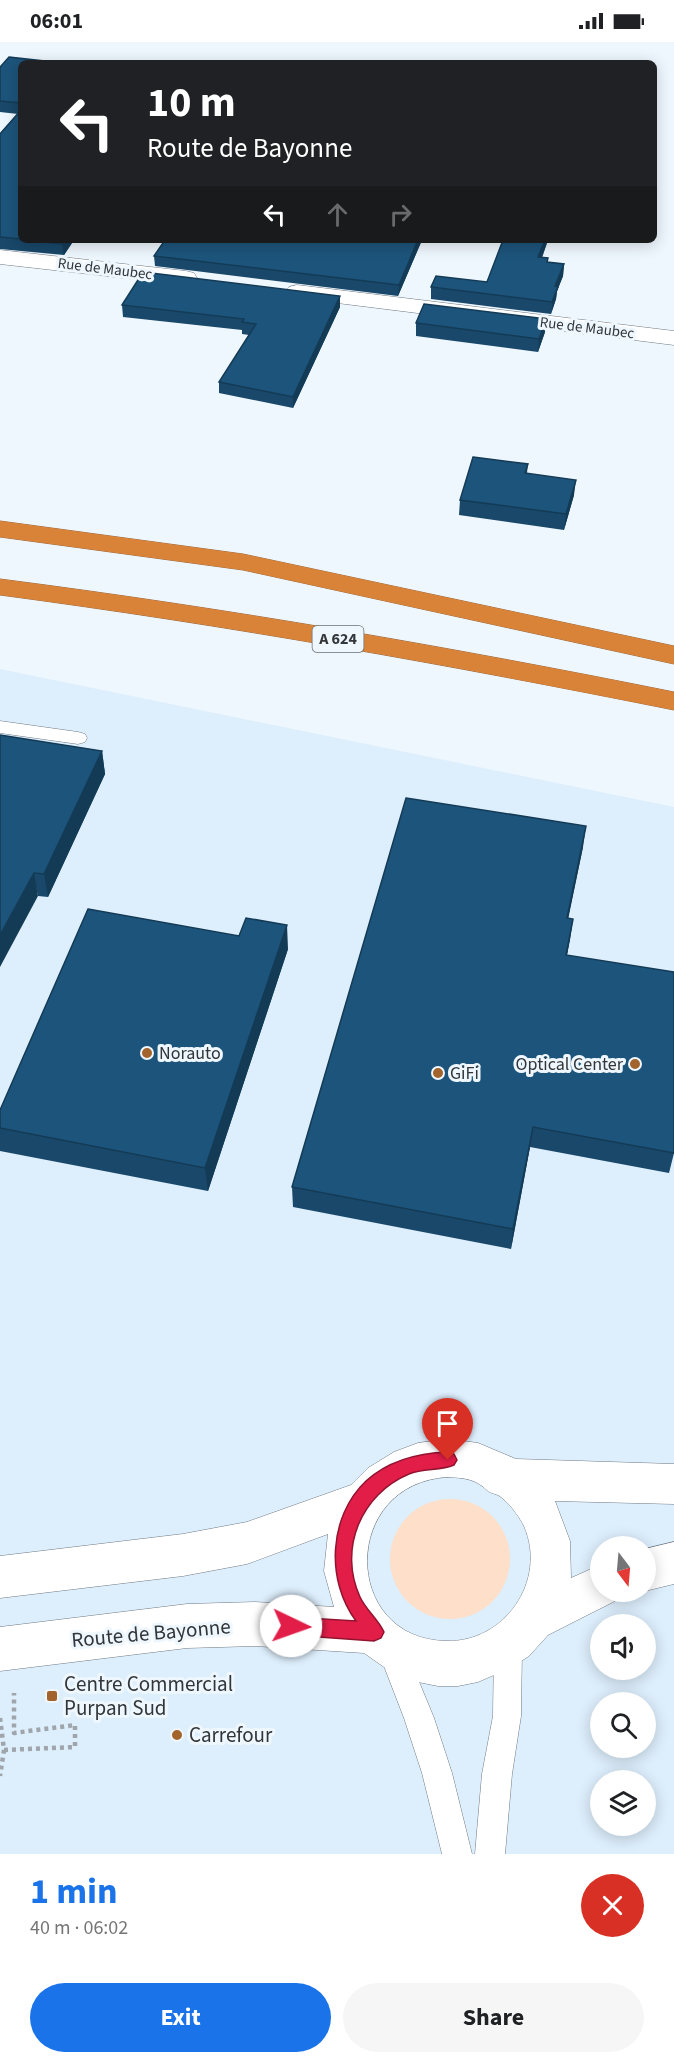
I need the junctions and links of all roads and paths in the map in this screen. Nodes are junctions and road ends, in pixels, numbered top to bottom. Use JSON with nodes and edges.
{"nodes":[{"id":1,"x":0,"y":256,"type":"edge"},
{"id":2,"x":210,"y":281,"type":"edge"},
{"id":3,"x":281,"y":290,"type":"edge"},
{"id":4,"x":674,"y":338,"type":"edge"},
{"id":5,"x":0,"y":530,"type":"edge"},
{"id":6,"x":0,"y":550,"type":"edge"},
{"id":7,"x":0,"y":586,"type":"edge"},
{"id":8,"x":495,"y":616,"type":"junction"},
{"id":9,"x":674,"y":655,"type":"edge"},
{"id":10,"x":674,"y":701,"type":"edge"},
{"id":11,"x":0,"y":727,"type":"edge"},
{"id":12,"x":78,"y":738,"type":"dead end"},
{"id":13,"x":504,"y":1478,"type":"junction"},
{"id":14,"x":674,"y":1484,"type":"edge"},
{"id":15,"x":360,"y":1502,"type":"junction"},
{"id":16,"x":674,"y":1563,"type":"edge"},
{"id":17,"x":656,"y":1567,"type":"edge"},
{"id":18,"x":0,"y":1577,"type":"edge"},
{"id":19,"x":590,"y":1591,"type":"edge"},
{"id":20,"x":539,"y":1617,"type":"junction"},
{"id":21,"x":382,"y":1638,"type":"junction"},
{"id":22,"x":508,"y":1647,"type":"junction"},
{"id":23,"x":0,"y":1650,"type":"edge"},
{"id":24,"x":14,"y":1689,"type":"dead end"},
{"id":25,"x":0,"y":1718,"type":"edge"},
{"id":26,"x":4,"y":1750,"type":"junction"},
{"id":27,"x":0,"y":1776,"type":"edge"},
{"id":28,"x":457,"y":1854,"type":"edge"},
{"id":29,"x":490,"y":1854,"type":"edge"}],
"edges":[{"from":1,"to":2,"type":"street","name":"Rue de Maubec"},
{"from":3,"to":4,"type":"street","name":"Rue de Maubec"},
{"from":5,"to":8,"type":"highway"},
{"from":6,"to":8,"type":"highway"},
{"from":7,"to":10,"type":"highway","number":"A 624"},
{"from":8,"to":9,"type":"highway"},
{"from":11,"to":12,"type":"lane"},
{"from":13,"to":14,"type":"street","name":"Route de Bayonne"},
{"from":13,"to":15,"type":"street","name":"Route de Bayonne"},
{"from":13,"to":20,"type":"street","name":"Route de Bayonne"},
{"from":15,"to":18,"type":"street","name":"Route de Bayonne"},
{"from":15,"to":21,"type":"street","name":"Route de Bayonne"},
{"from":16,"to":17,"type":"street"},
{"from":19,"to":20,"type":"street","name":"Route de Bayonne"},
{"from":20,"to":22,"type":"street","name":"Route de Bayonne"},
{"from":21,"to":22,"type":"street","name":"Route de Bayonne"},
{"from":21,"to":23,"type":"street","name":"Route de Bayonne"},
{"from":21,"to":28,"type":"lane"},
{"from":22,"to":29,"type":"lane"},
{"from":24,"to":26,"type":"path"},
{"from":25,"to":26,"type":"path"},
{"from":26,"to":27,"type":"path"}]}
